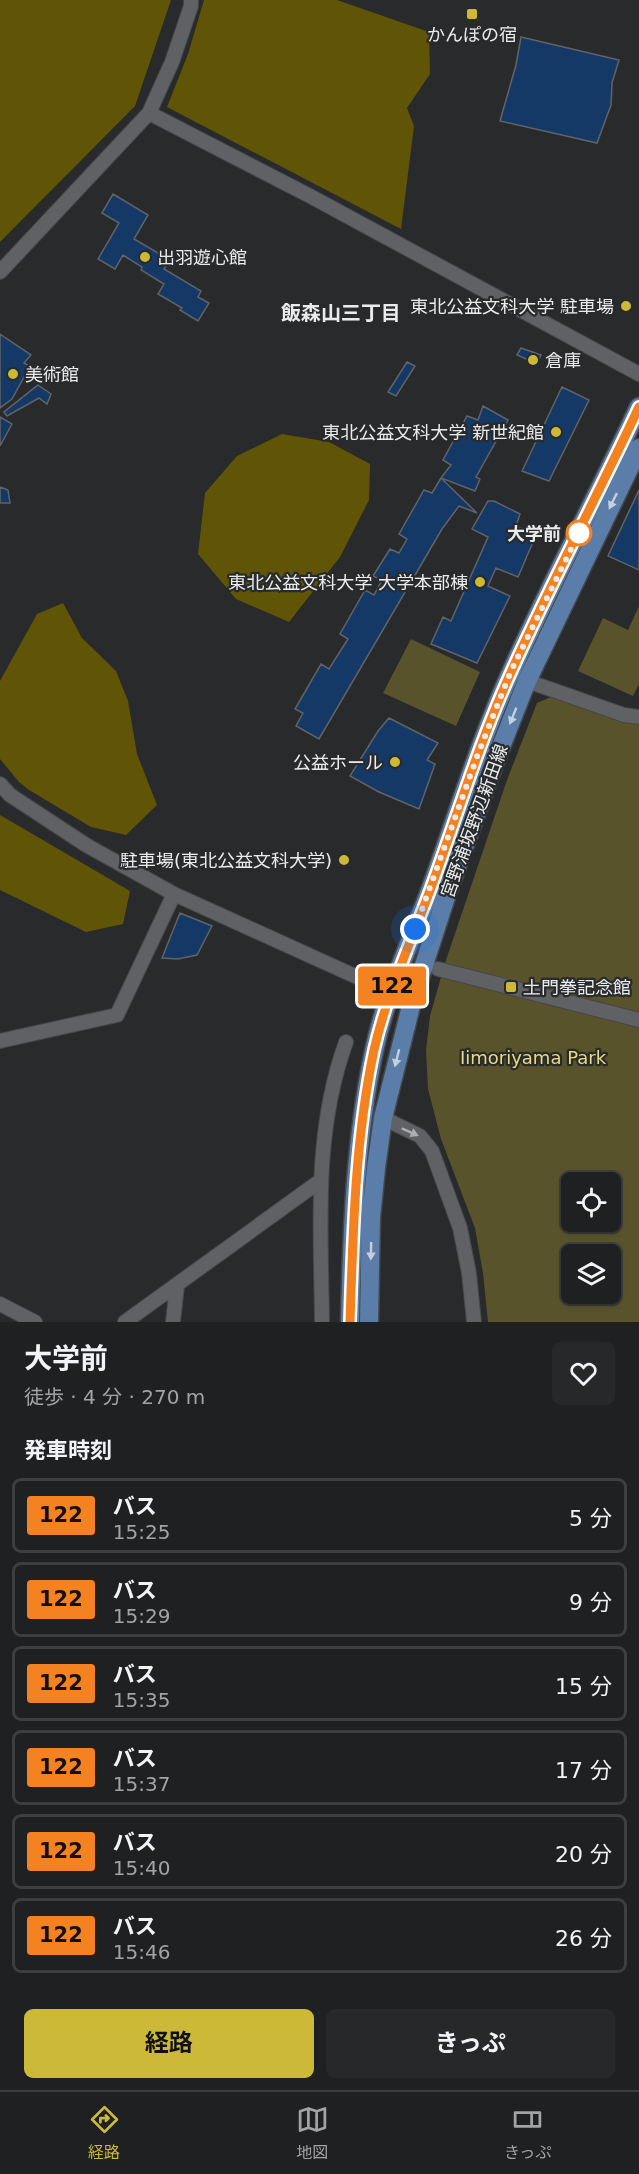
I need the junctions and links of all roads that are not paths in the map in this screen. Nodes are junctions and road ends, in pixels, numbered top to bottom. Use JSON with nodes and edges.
{"nodes":[{"id":1,"x":191,"y":0,"type":"edge"},
{"id":2,"x":149,"y":113,"type":"junction"},
{"id":3,"x":0,"y":272,"type":"edge"},
{"id":4,"x":639,"y":374,"type":"edge"},
{"id":5,"x":639,"y":407,"type":"edge"},
{"id":6,"x":639,"y":448,"type":"edge"},
{"id":7,"x":527,"y":681,"type":"junction"},
{"id":8,"x":639,"y":717,"type":"edge"},
{"id":9,"x":0,"y":784,"type":"edge"},
{"id":10,"x":174,"y":894,"type":"junction"},
{"id":11,"x":438,"y":969,"type":"dead end"},
{"id":12,"x":390,"y":992,"type":"junction"},
{"id":13,"x":412,"y":1002,"type":"junction"},
{"id":14,"x":639,"y":1020,"type":"edge"},
{"id":15,"x":0,"y":1041,"type":"edge"},
{"id":16,"x":346,"y":1042,"type":"dead end"},
{"id":17,"x":383,"y":1119,"type":"junction"},
{"id":18,"x":320,"y":1182,"type":"junction"},
{"id":19,"x":177,"y":1286,"type":"junction"},
{"id":20,"x":0,"y":1304,"type":"edge"},
{"id":21,"x":35,"y":1322,"type":"edge"},
{"id":22,"x":125,"y":1322,"type":"edge"},
{"id":23,"x":173,"y":1322,"type":"edge"},
{"id":24,"x":322,"y":1322,"type":"edge"},
{"id":25,"x":350,"y":1322,"type":"edge"},
{"id":26,"x":369,"y":1322,"type":"edge"},
{"id":27,"x":474,"y":1322,"type":"edge"}],
"edges":[{"from":1,"to":2,"type":"street"},
{"from":2,"to":3,"type":"street"},
{"from":2,"to":4,"type":"street"},
{"from":5,"to":12,"type":"main road","name":"宮野浦坂野辺新田線"},
{"from":6,"to":7,"type":"main road","name":"宮野浦坂野辺新田線","one_way":true},
{"from":7,"to":8,"type":"street"},
{"from":7,"to":13,"type":"main road","name":"宮野浦坂野辺新田線","one_way":true},
{"from":9,"to":10,"type":"street"},
{"from":10,"to":12,"type":"street"},
{"from":10,"to":15,"type":"street"},
{"from":11,"to":14,"type":"street"},
{"from":12,"to":13,"type":"street"},
{"from":12,"to":25,"type":"main road","name":"宮野浦坂野辺新田線"},
{"from":13,"to":17,"type":"main road","name":"宮野浦坂野辺新田線","one_way":true},
{"from":16,"to":18,"type":"street"},
{"from":17,"to":26,"type":"main road","name":"宮野浦坂野辺新田線","one_way":true},
{"from":17,"to":27,"type":"street","one_way":true},
{"from":18,"to":19,"type":"street"},
{"from":18,"to":24,"type":"street"},
{"from":19,"to":22,"type":"street"},
{"from":19,"to":23,"type":"street"},
{"from":20,"to":21,"type":"street"}]}
